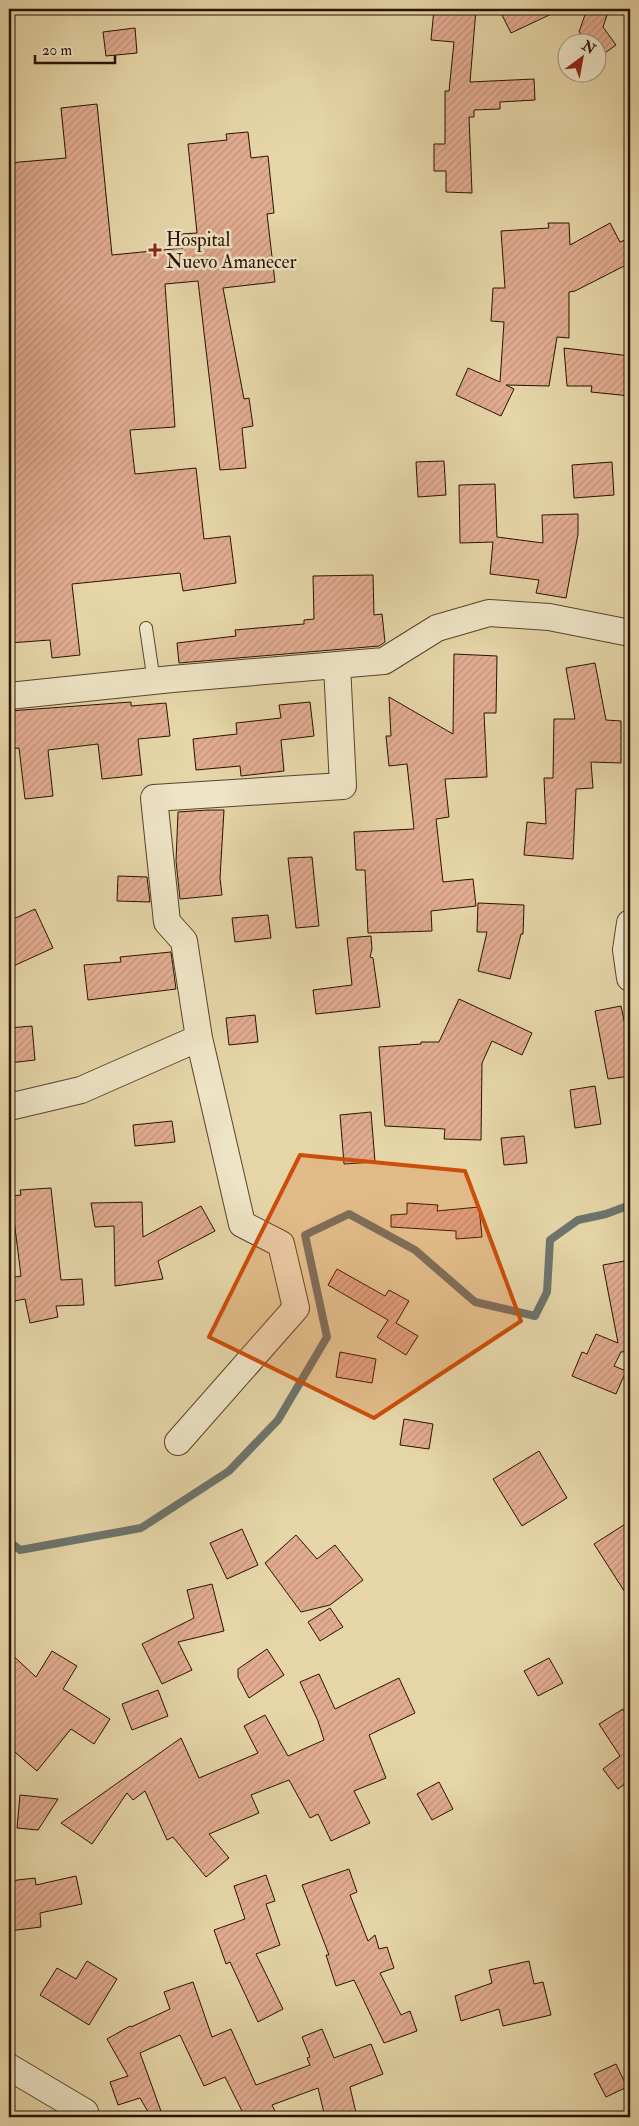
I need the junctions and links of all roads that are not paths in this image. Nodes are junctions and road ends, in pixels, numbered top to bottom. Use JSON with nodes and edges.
{"nodes":[{"id":1,"x":146,"y":628,"type":"dead end"},
{"id":2,"x":630,"y":633,"type":"edge"},
{"id":3,"x":337,"y":665,"type":"junction"},
{"id":4,"x":154,"y":682,"type":"junction"},
{"id":5,"x":9,"y":696,"type":"edge"},
{"id":6,"x":630,"y":923,"type":"edge"},
{"id":7,"x":630,"y":978,"type":"edge"},
{"id":8,"x":199,"y":1038,"type":"junction"},
{"id":9,"x":9,"y":1106,"type":"edge"},
{"id":10,"x":178,"y":1442,"type":"dead end"},
{"id":11,"x":9,"y":2067,"type":"edge"},
{"id":12,"x":86,"y":2117,"type":"edge"}],
"edges":[{"from":1,"to":4,"type":"lane"},
{"from":2,"to":3,"type":"street"},
{"from":3,"to":4,"type":"street"},
{"from":3,"to":8,"type":"street"},
{"from":4,"to":5,"type":"street"},
{"from":6,"to":7,"type":"street"},
{"from":8,"to":9,"type":"street"},
{"from":8,"to":10,"type":"street"},
{"from":11,"to":12,"type":"street"}]}
